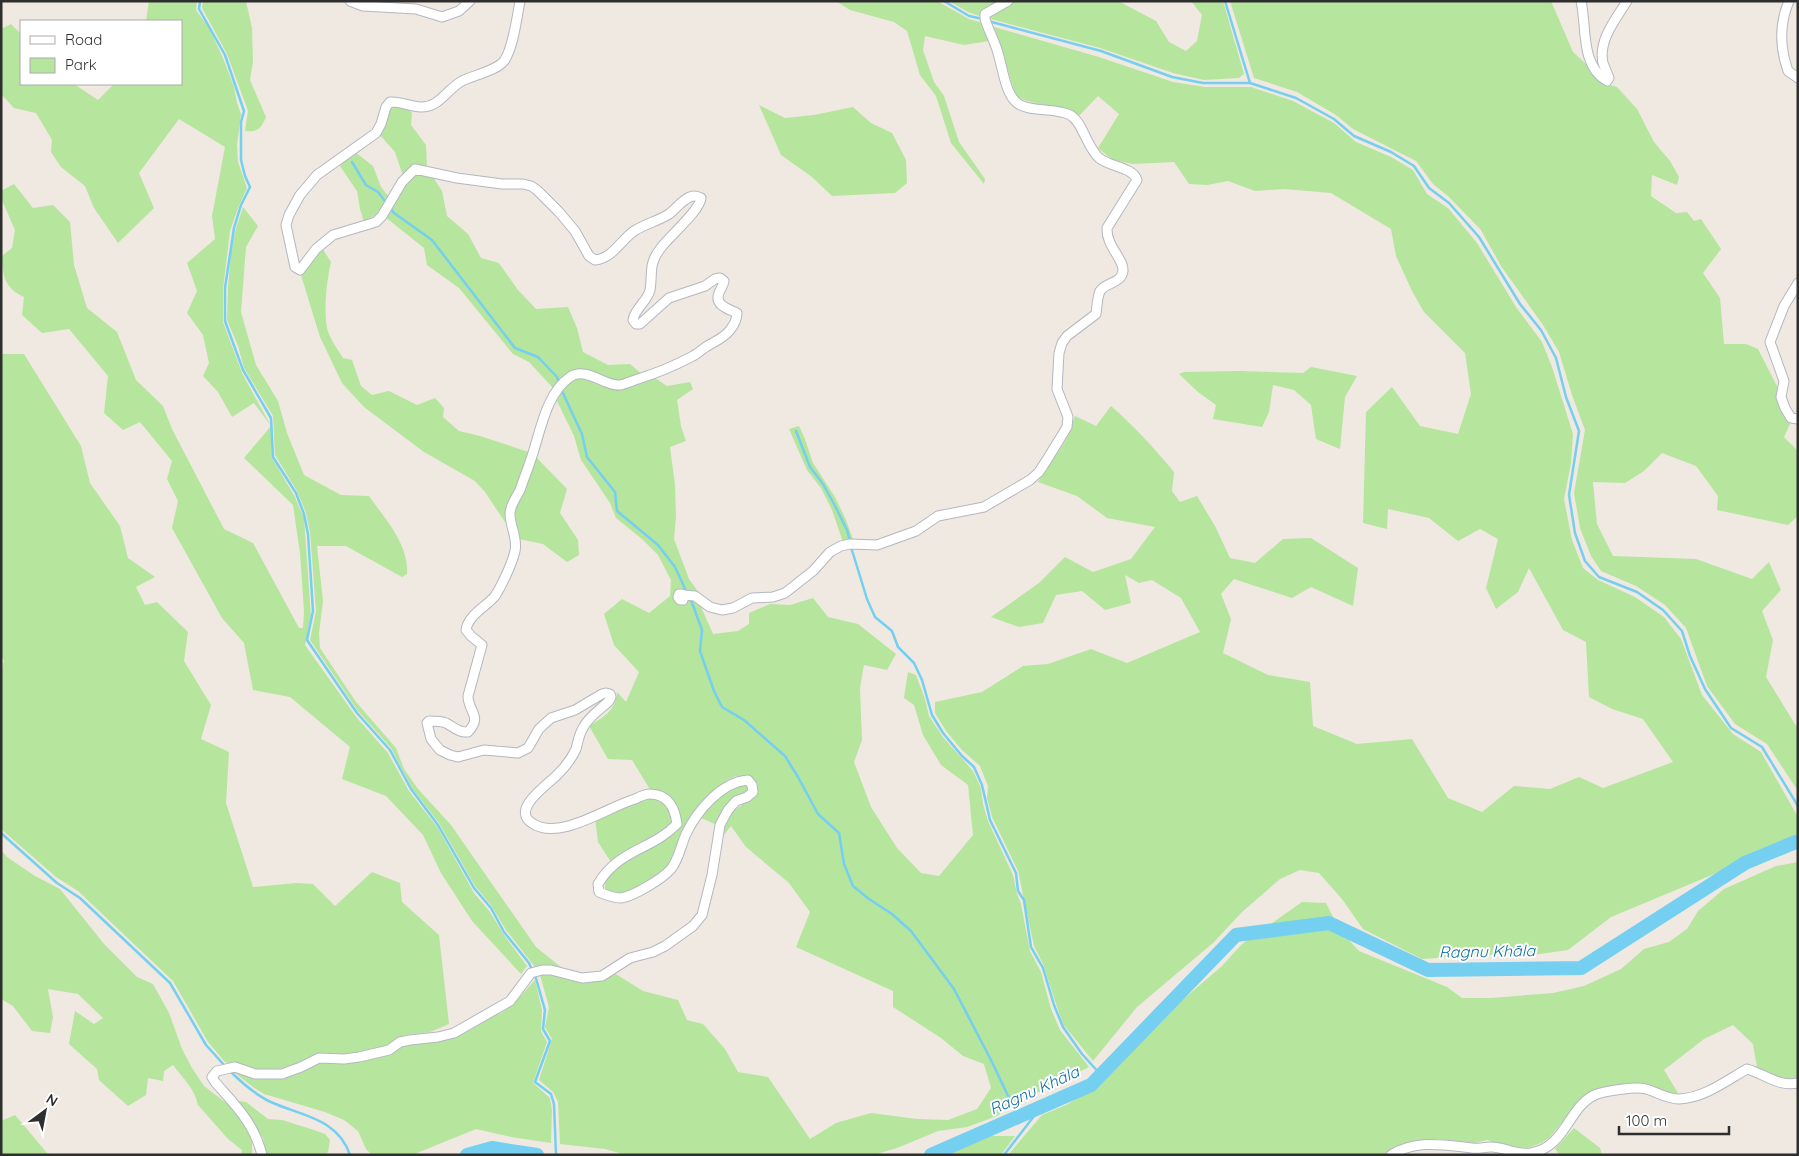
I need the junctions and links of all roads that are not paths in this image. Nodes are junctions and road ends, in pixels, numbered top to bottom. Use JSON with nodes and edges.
{"nodes":[{"id":1,"x":350,"y":1,"type":"edge"},
{"id":2,"x":470,"y":1,"type":"edge"},
{"id":3,"x":520,"y":1,"type":"edge"},
{"id":4,"x":1008,"y":1,"type":"edge"},
{"id":5,"x":1580,"y":1,"type":"edge"},
{"id":6,"x":1627,"y":1,"type":"edge"},
{"id":7,"x":1789,"y":1,"type":"edge"},
{"id":8,"x":1798,"y":78,"type":"edge"},
{"id":9,"x":1798,"y":283,"type":"edge"},
{"id":10,"x":1798,"y":419,"type":"edge"},
{"id":11,"x":684,"y":595,"type":"dead end"},
{"id":12,"x":1798,"y":1083,"type":"edge"},
{"id":13,"x":262,"y":1155,"type":"edge"},
{"id":14,"x":1390,"y":1155,"type":"edge"}],
"edges":[{"from":1,"to":2,"type":"street"},
{"from":3,"to":13,"type":"street"},
{"from":4,"to":11,"type":"street"},
{"from":5,"to":6,"type":"street"},
{"from":7,"to":8,"type":"street"},
{"from":9,"to":10,"type":"street"},
{"from":12,"to":14,"type":"street"}]}
